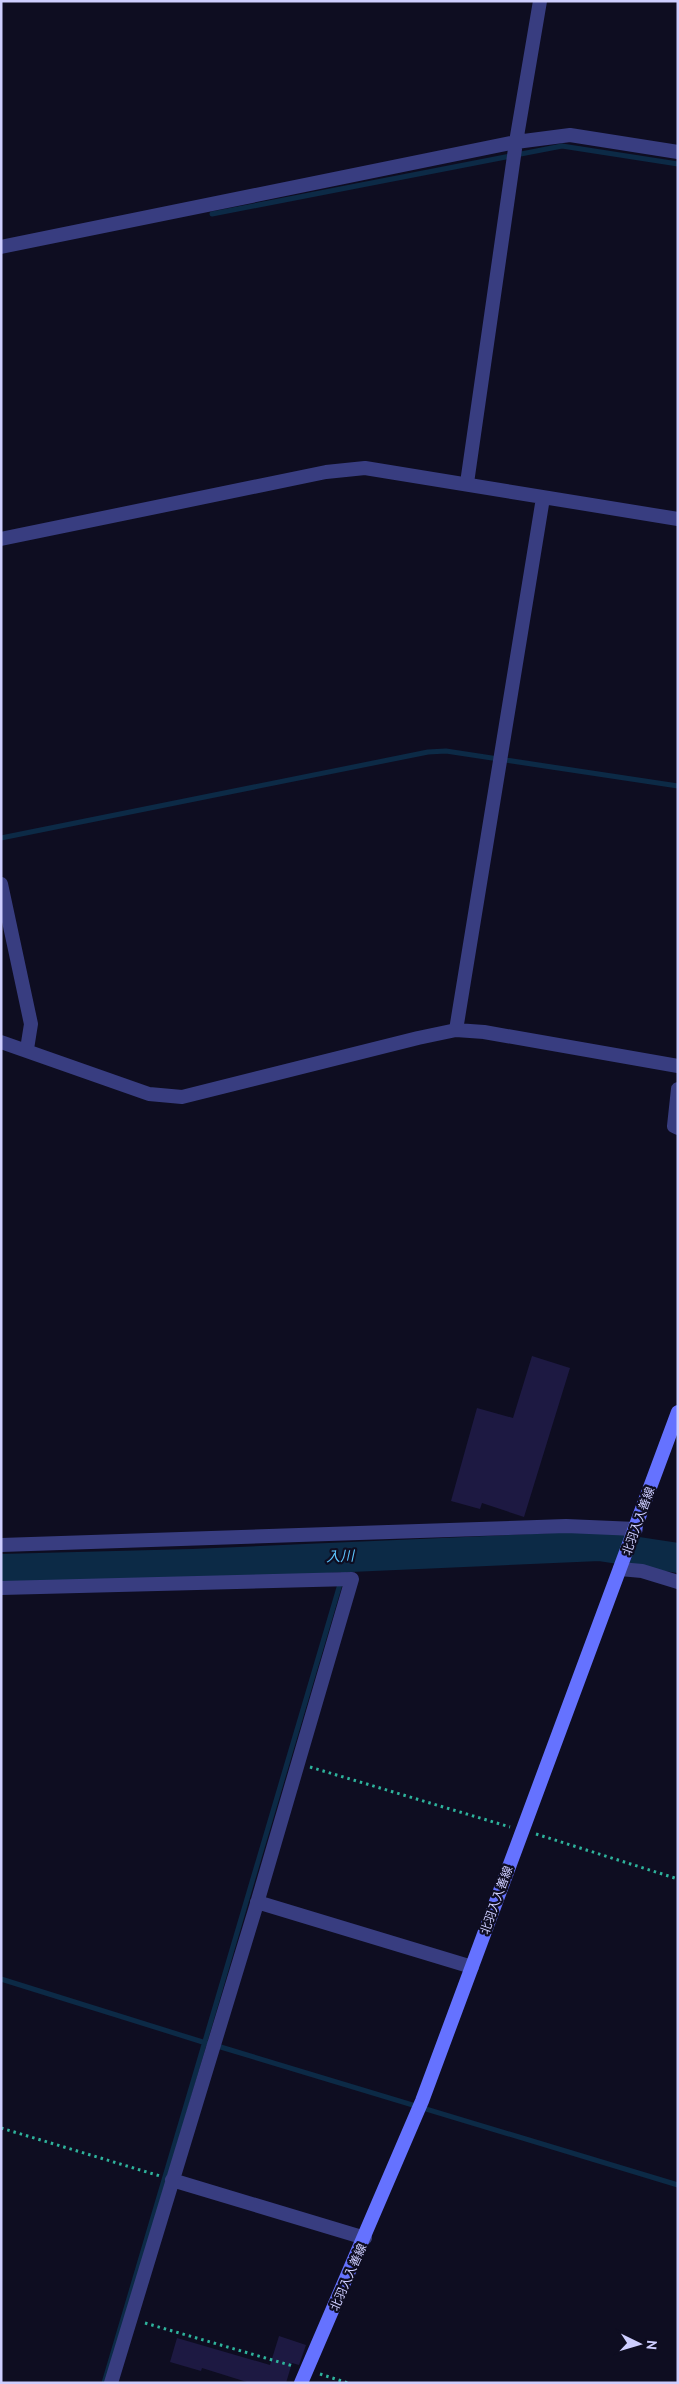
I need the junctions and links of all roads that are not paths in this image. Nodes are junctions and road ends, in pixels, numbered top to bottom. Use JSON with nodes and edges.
{"nodes":[{"id":1,"x":540,"y":1,"type":"edge"},
{"id":2,"x":516,"y":142,"type":"junction"},
{"id":3,"x":678,"y":152,"type":"edge"},
{"id":4,"x":1,"y":247,"type":"edge"},
{"id":5,"x":467,"y":483,"type":"junction"},
{"id":6,"x":543,"y":498,"type":"junction"},
{"id":7,"x":678,"y":519,"type":"edge"},
{"id":8,"x":1,"y":539,"type":"edge"},
{"id":9,"x":1,"y":884,"type":"edge"},
{"id":10,"x":456,"y":1030,"type":"junction"},
{"id":11,"x":1,"y":1042,"type":"edge"},
{"id":12,"x":27,"y":1050,"type":"junction"},
{"id":13,"x":678,"y":1066,"type":"edge"},
{"id":14,"x":678,"y":1089,"type":"edge"},
{"id":15,"x":678,"y":1128,"type":"edge"},
{"id":16,"x":678,"y":1412,"type":"edge"},
{"id":17,"x":635,"y":1532,"type":"junction"},
{"id":18,"x":1,"y":1545,"type":"edge"},
{"id":19,"x":621,"y":1566,"type":"junction"},
{"id":20,"x":678,"y":1582,"type":"edge"},
{"id":21,"x":1,"y":1588,"type":"edge"},
{"id":22,"x":257,"y":1902,"type":"junction"},
{"id":23,"x":472,"y":1967,"type":"junction"},
{"id":24,"x":172,"y":2180,"type":"junction"},
{"id":25,"x":365,"y":2238,"type":"junction"},
{"id":26,"x":304,"y":2376,"type":"edge"},
{"id":27,"x":111,"y":2383,"type":"edge"}],
"edges":[{"from":1,"to":2,"type":"street"},
{"from":2,"to":3,"type":"street"},
{"from":2,"to":4,"type":"street"},
{"from":2,"to":5,"type":"street"},
{"from":5,"to":6,"type":"street"},
{"from":5,"to":8,"type":"street"},
{"from":6,"to":7,"type":"street"},
{"from":6,"to":10,"type":"street"},
{"from":9,"to":12,"type":"street"},
{"from":10,"to":12,"type":"street"},
{"from":10,"to":13,"type":"street"},
{"from":11,"to":12,"type":"street"},
{"from":14,"to":15,"type":"street"},
{"from":16,"to":17,"type":"main road","name":"北羽入入善線"},
{"from":17,"to":18,"type":"street"},
{"from":17,"to":19,"type":"main road","name":"北羽入入善線"},
{"from":19,"to":20,"type":"street"},
{"from":19,"to":23,"type":"main road","name":"北羽入入善線"},
{"from":21,"to":22,"type":"street"},
{"from":22,"to":23,"type":"street"},
{"from":22,"to":24,"type":"street"},
{"from":23,"to":25,"type":"main road","name":"北羽入入善線"},
{"from":24,"to":25,"type":"street"},
{"from":24,"to":27,"type":"street"},
{"from":25,"to":26,"type":"main road","name":"北羽入入善線"}]}
